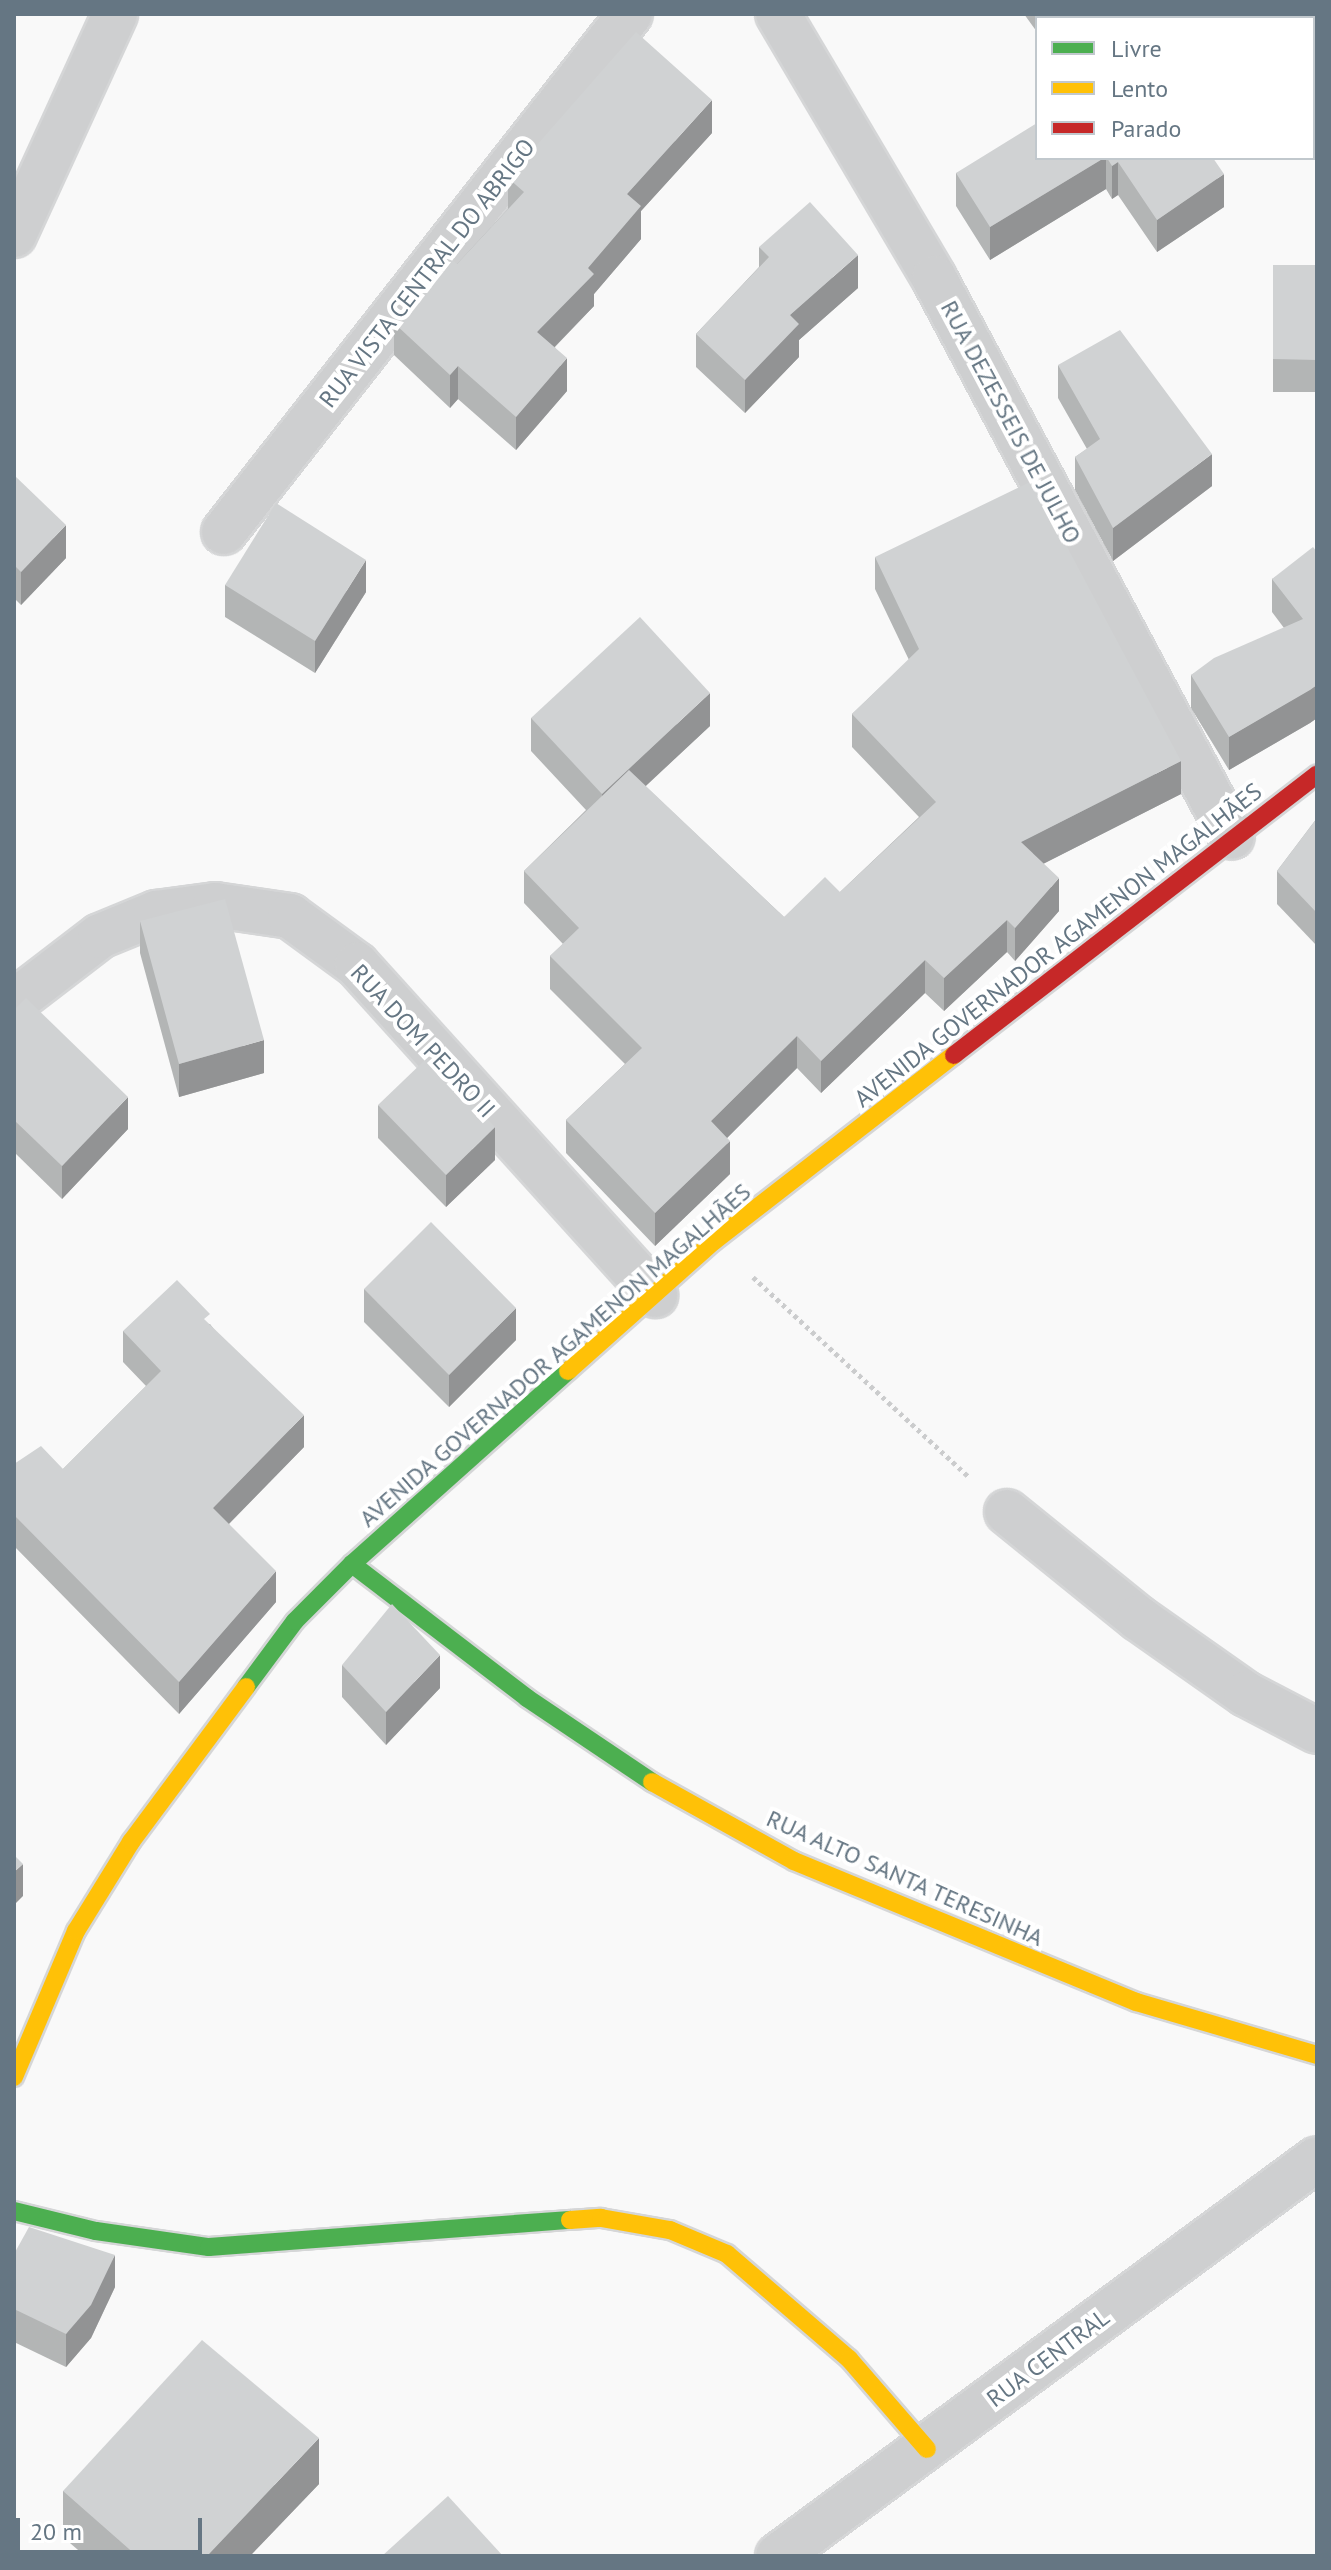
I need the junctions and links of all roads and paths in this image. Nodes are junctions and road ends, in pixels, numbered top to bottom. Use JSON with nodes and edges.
{"nodes":[{"id":1,"x":115,"y":14,"type":"edge"},
{"id":2,"x":630,"y":14,"type":"edge"},
{"id":3,"x":778,"y":14,"type":"edge"},
{"id":4,"x":14,"y":235,"type":"edge"},
{"id":5,"x":224,"y":532,"type":"dead end"},
{"id":6,"x":1317,"y":774,"type":"edge"},
{"id":7,"x":1232,"y":837,"type":"junction"},
{"id":8,"x":14,"y":1002,"type":"edge"},
{"id":9,"x":714,"y":1241,"type":"junction"},
{"id":10,"x":655,"y":1295,"type":"junction"},
{"id":11,"x":1007,"y":1512,"type":"joint"},
{"id":12,"x":352,"y":1564,"type":"junction"},
{"id":13,"x":1317,"y":1731,"type":"edge"},
{"id":14,"x":1317,"y":2055,"type":"edge"},
{"id":15,"x":14,"y":2077,"type":"edge"},
{"id":16,"x":1317,"y":2159,"type":"edge"},
{"id":17,"x":14,"y":2211,"type":"edge"},
{"id":18,"x":927,"y":2449,"type":"junction"},
{"id":19,"x":778,"y":2556,"type":"edge"}],
"edges":[{"from":1,"to":4,"type":"street"},
{"from":2,"to":5,"type":"street","name":"RUA VISTA CENTRAL DO ABRIGO"},
{"from":3,"to":7,"type":"street","name":"RUA DEZESSEIS DE JULHO"},
{"from":6,"to":7,"type":"street","name":"AVENIDA GOVERNADOR AGAMENON MAGALHÃES"},
{"from":7,"to":9,"type":"street","name":"AVENIDA GOVERNADOR AGAMENON MAGALHÃES"},
{"from":8,"to":10,"type":"street","name":"RUA DOM PEDRO II"},
{"from":9,"to":10,"type":"street","name":"AVENIDA GOVERNADOR AGAMENON MAGALHÃES"},
{"from":9,"to":11,"type":"path"},
{"from":10,"to":12,"type":"street","name":"AVENIDA GOVERNADOR AGAMENON MAGALHÃES"},
{"from":11,"to":13,"type":"street"},
{"from":12,"to":14,"type":"street","name":"RUA ALTO SANTA TERESINHA"},
{"from":12,"to":15,"type":"street","name":"AVENIDA GOVERNADOR AGAMENON MAGALHÃES"},
{"from":16,"to":18,"type":"street","name":"RUA CENTRAL"},
{"from":17,"to":18,"type":"street"},
{"from":18,"to":19,"type":"street","name":"RUA CENTRAL"}]}
